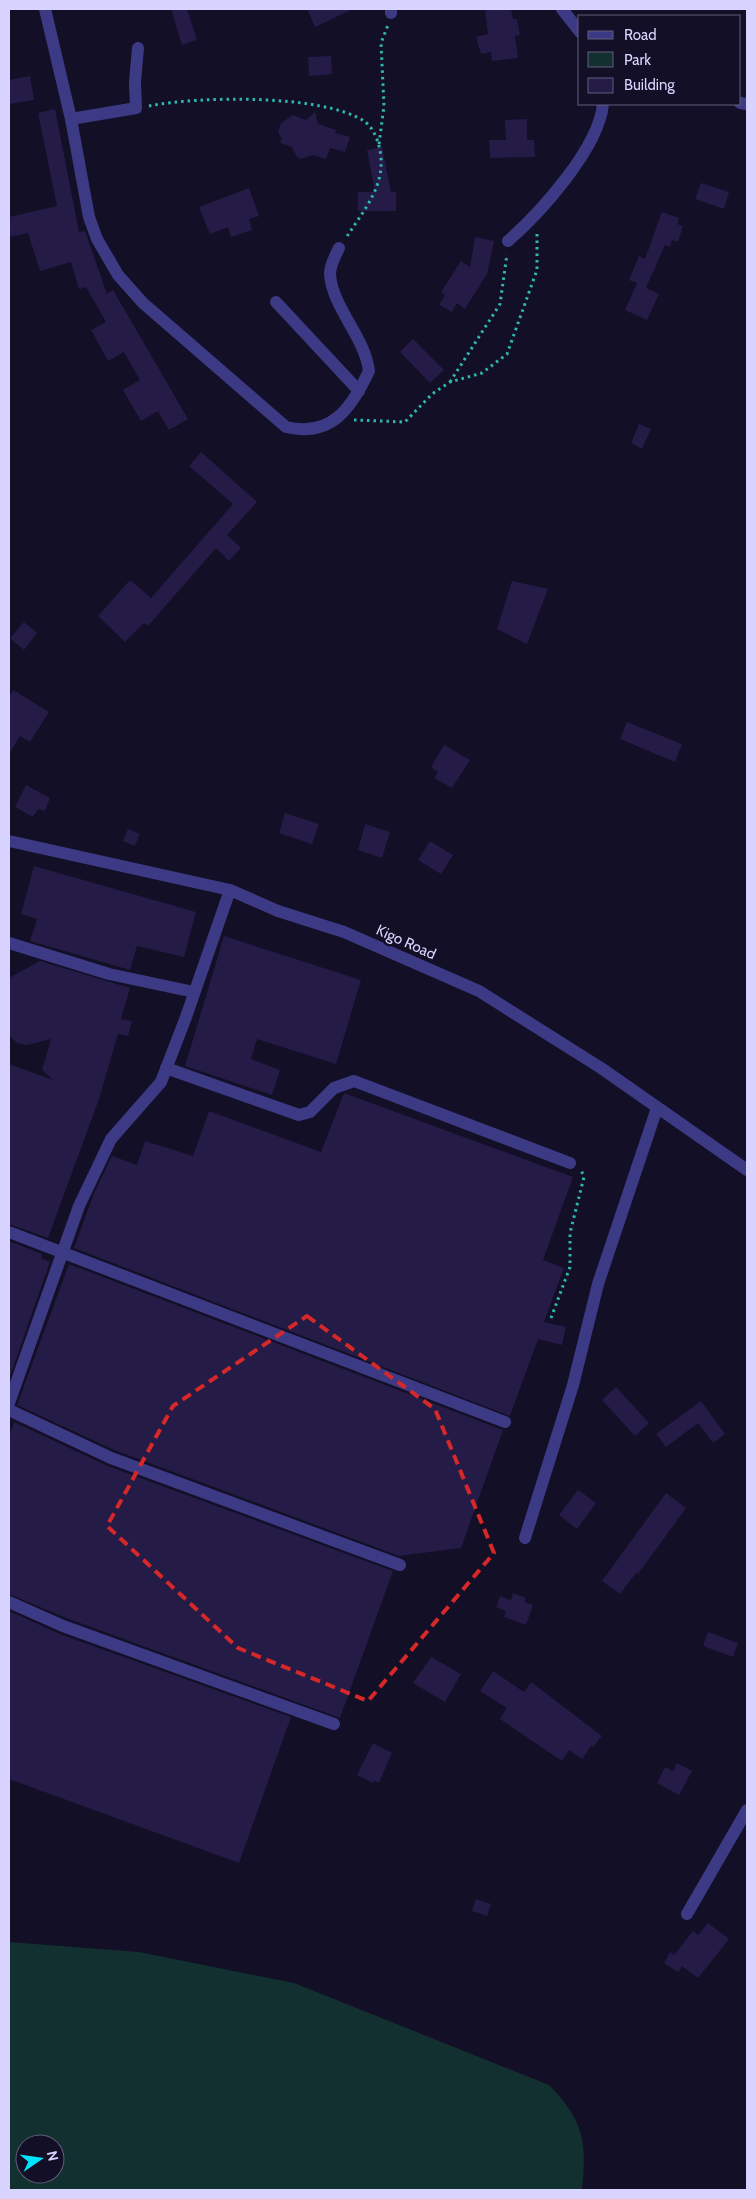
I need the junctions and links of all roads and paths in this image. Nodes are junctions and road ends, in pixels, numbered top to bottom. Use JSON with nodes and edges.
{"nodes":[{"id":1,"x":45,"y":9,"type":"edge"},
{"id":2,"x":562,"y":9,"type":"edge"},
{"id":3,"x":391,"y":11,"type":"edge"},
{"id":4,"x":578,"y":29,"type":"edge"},
{"id":5,"x":138,"y":48,"type":"dead end"},
{"id":6,"x":603,"y":105,"type":"edge"},
{"id":7,"x":136,"y":108,"type":"junction"},
{"id":8,"x":71,"y":119,"type":"junction"},
{"id":9,"x":379,"y":147,"type":"junction"},
{"id":10,"x":537,"y":216,"type":"junction"},
{"id":11,"x":508,"y":242,"type":"joint"},
{"id":12,"x":339,"y":248,"type":"joint"},
{"id":13,"x":276,"y":302,"type":"dead end"},
{"id":14,"x":450,"y":382,"type":"junction"},
{"id":15,"x":359,"y":391,"type":"junction"},
{"id":16,"x":338,"y":419,"type":"junction"},
{"id":17,"x":9,"y":841,"type":"edge"},
{"id":18,"x":230,"y":890,"type":"junction"},
{"id":19,"x":9,"y":943,"type":"edge"},
{"id":20,"x":194,"y":992,"type":"junction"},
{"id":21,"x":166,"y":1068,"type":"junction"},
{"id":22,"x":657,"y":1108,"type":"junction"},
{"id":23,"x":570,"y":1163,"type":"joint"},
{"id":24,"x":747,"y":1170,"type":"edge"},
{"id":25,"x":9,"y":1232,"type":"edge"},
{"id":26,"x":63,"y":1251,"type":"junction"},
{"id":27,"x":551,"y":1318,"type":"dead end"},
{"id":28,"x":9,"y":1403,"type":"edge"},
{"id":29,"x":9,"y":1410,"type":"edge"},
{"id":30,"x":505,"y":1422,"type":"dead end"},
{"id":31,"x":526,"y":1538,"type":"dead end"},
{"id":32,"x":400,"y":1564,"type":"dead end"},
{"id":33,"x":9,"y":1602,"type":"edge"},
{"id":34,"x":334,"y":1724,"type":"dead end"},
{"id":35,"x":747,"y":1810,"type":"edge"},
{"id":36,"x":687,"y":1914,"type":"dead end"}],
"edges":[{"from":1,"to":8,"type":"street"},
{"from":2,"to":4,"type":"street"},
{"from":3,"to":9,"type":"path"},
{"from":5,"to":7,"type":"street"},
{"from":6,"to":10,"type":"street"},
{"from":7,"to":8,"type":"street"},
{"from":7,"to":9,"type":"path"},
{"from":8,"to":16,"type":"street"},
{"from":9,"to":12,"type":"path"},
{"from":10,"to":11,"type":"street"},
{"from":10,"to":14,"type":"path"},
{"from":11,"to":14,"type":"path"},
{"from":12,"to":15,"type":"street"},
{"from":13,"to":15,"type":"street"},
{"from":14,"to":16,"type":"path"},
{"from":15,"to":16,"type":"street"},
{"from":17,"to":18,"type":"street","name":"Kigo Road"},
{"from":18,"to":20,"type":"street"},
{"from":18,"to":22,"type":"street","name":"Kigo Road"},
{"from":19,"to":20,"type":"street"},
{"from":20,"to":21,"type":"street"},
{"from":21,"to":23,"type":"street"},
{"from":21,"to":26,"type":"street"},
{"from":22,"to":24,"type":"street","name":"Kigo Road"},
{"from":22,"to":31,"type":"street"},
{"from":23,"to":27,"type":"path"},
{"from":25,"to":26,"type":"street"},
{"from":26,"to":28,"type":"street"},
{"from":26,"to":30,"type":"street"},
{"from":29,"to":32,"type":"street"},
{"from":33,"to":34,"type":"street"},
{"from":35,"to":36,"type":"street"}]}
